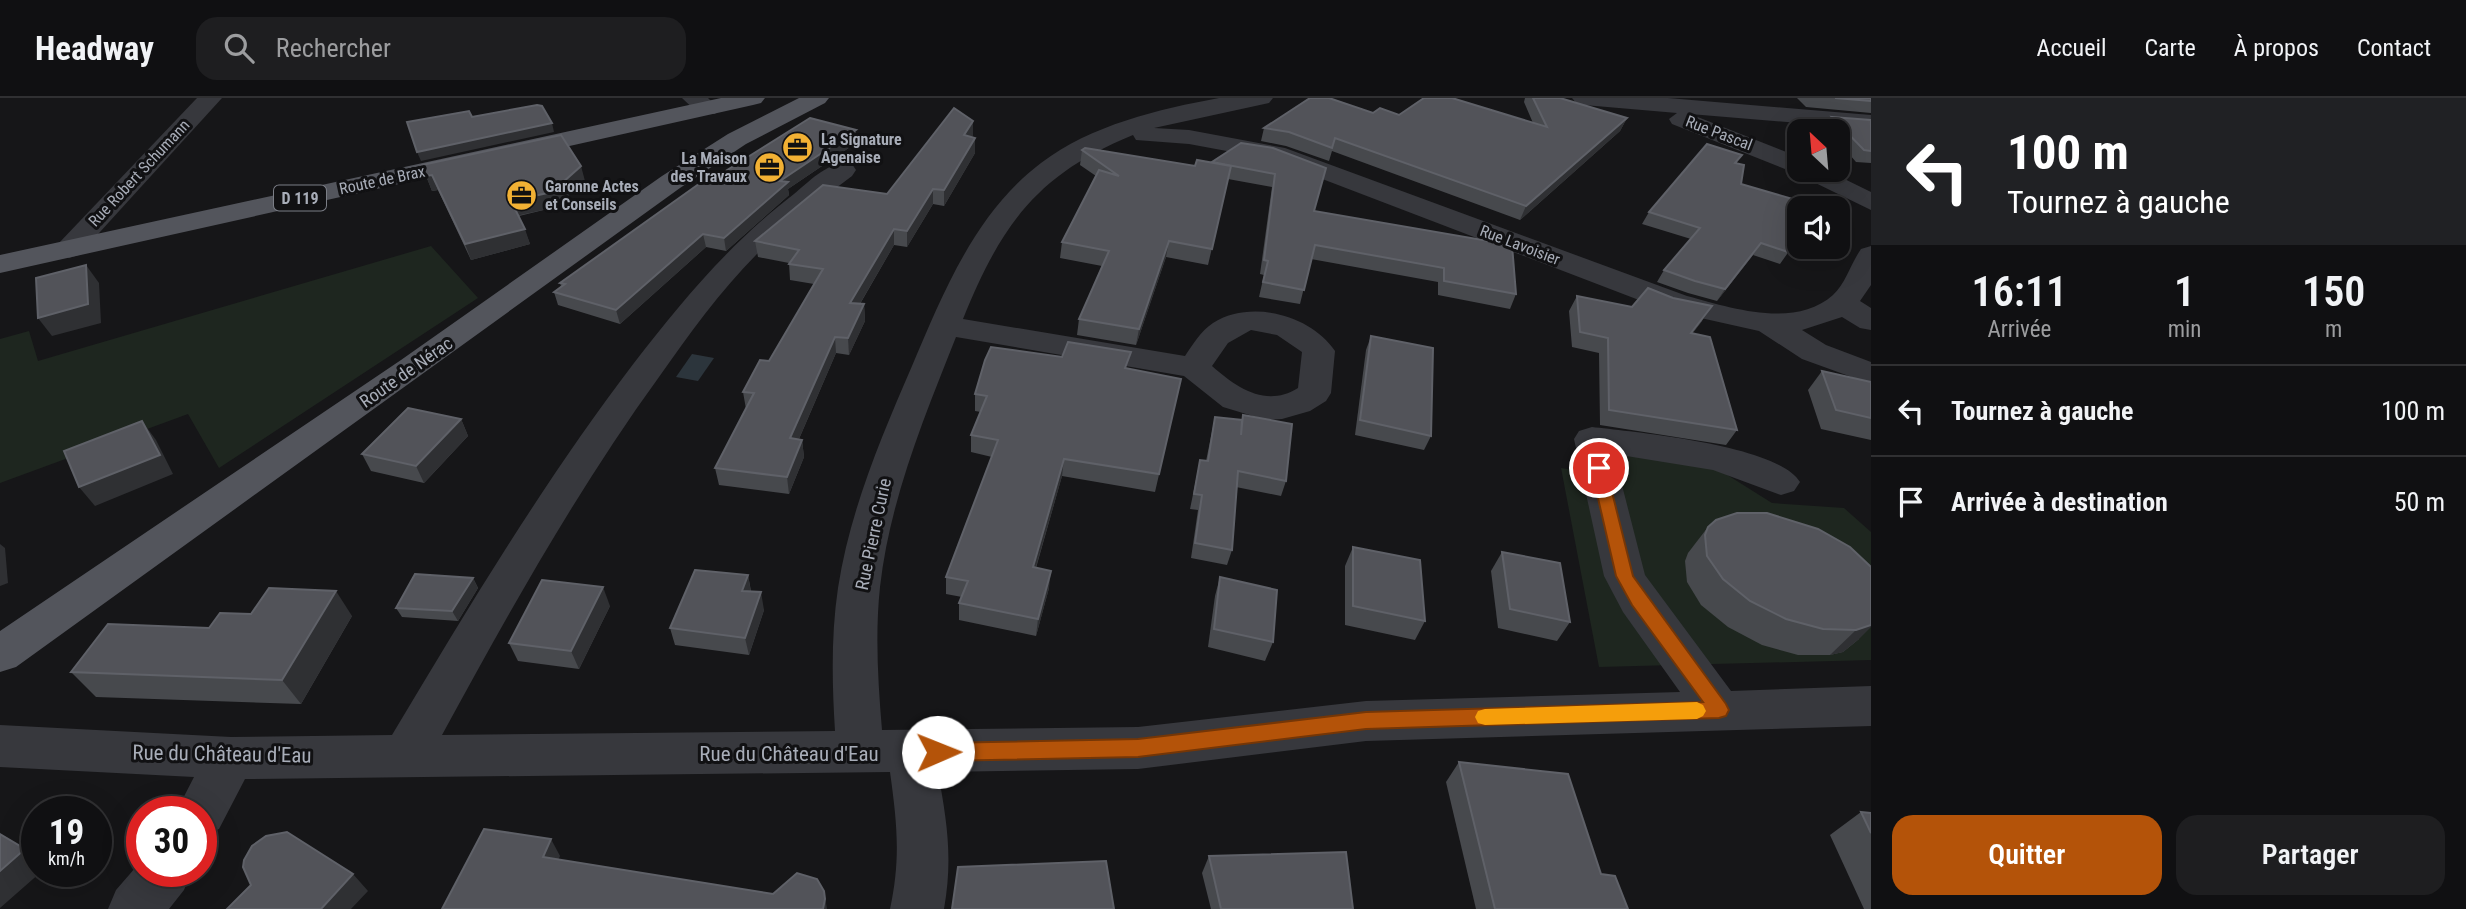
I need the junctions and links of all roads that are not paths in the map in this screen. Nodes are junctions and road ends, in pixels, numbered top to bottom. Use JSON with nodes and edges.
{"nodes":[{"id":1,"x":210,"y":98,"type":"edge"},
{"id":2,"x":753,"y":98,"type":"edge"},
{"id":3,"x":817,"y":98,"type":"edge"},
{"id":4,"x":1259,"y":98,"type":"edge"},
{"id":5,"x":1584,"y":98,"type":"edge"},
{"id":6,"x":702,"y":102,"type":"edge"},
{"id":7,"x":1638,"y":102,"type":"junction"},
{"id":8,"x":1871,"y":122,"type":"edge"},
{"id":9,"x":600,"y":133,"type":"junction"},
{"id":10,"x":1113,"y":135,"type":"junction"},
{"id":11,"x":737,"y":139,"type":"junction"},
{"id":12,"x":1276,"y":153,"type":"junction"},
{"id":13,"x":1787,"y":160,"type":"edge"},
{"id":14,"x":843,"y":170,"type":"dead end"},
{"id":15,"x":1830,"y":182,"type":"edge"},
{"id":16,"x":1871,"y":202,"type":"edge"},
{"id":17,"x":69,"y":249,"type":"junction"},
{"id":18,"x":1871,"y":255,"type":"edge"},
{"id":19,"x":0,"y":264,"type":"edge"},
{"id":20,"x":1842,"y":304,"type":"junction"},
{"id":21,"x":1871,"y":321,"type":"edge"},
{"id":22,"x":1769,"y":323,"type":"junction"},
{"id":23,"x":945,"y":326,"type":"junction"},
{"id":24,"x":1194,"y":368,"type":"dead end"},
{"id":25,"x":1871,"y":374,"type":"edge"},
{"id":26,"x":1781,"y":482,"type":"dead end"},
{"id":27,"x":0,"y":654,"type":"edge"},
{"id":28,"x":1871,"y":706,"type":"edge"},
{"id":29,"x":1719,"y":710,"type":"junction"},
{"id":30,"x":0,"y":746,"type":"edge"},
{"id":31,"x":860,"y":753,"type":"junction"},
{"id":32,"x":911,"y":753,"type":"junction"},
{"id":33,"x":405,"y":756,"type":"junction"},
{"id":34,"x":231,"y":758,"type":"junction"},
{"id":35,"x":210,"y":796,"type":"edge"},
{"id":36,"x":153,"y":887,"type":"edge"},
{"id":37,"x":135,"y":909,"type":"edge"},
{"id":38,"x":917,"y":909,"type":"edge"}],
"edges":[{"from":1,"to":17,"type":"street","name":"Rue Robert Schumann"},
{"from":2,"to":6,"type":"main road","number":"D 119"},
{"from":3,"to":11,"type":"main road","name":"Route de Nérac"},
{"from":4,"to":10,"type":"street","name":"Rue Pierre Curie"},
{"from":4,"to":12,"type":"street","name":"Rue Lavoisier"},
{"from":5,"to":7,"type":"street"},
{"from":6,"to":9,"type":"main road","name":"Route de Brax","number":"D 119"},
{"from":6,"to":11,"type":"main road"},
{"from":7,"to":8,"type":"street"},
{"from":7,"to":13,"type":"street","name":"Rue Pascal"},
{"from":9,"to":11,"type":"main road","name":"Route de Brax","number":"D 119"},
{"from":9,"to":17,"type":"main road","name":"Route de Brax","number":"D 119"},
{"from":10,"to":12,"type":"street","name":"Rue Lavoisier"},
{"from":10,"to":23,"type":"street","name":"Rue Pierre Curie"},
{"from":11,"to":27,"type":"main road","name":"Route de Nérac"},
{"from":12,"to":22,"type":"street","name":"Rue Lavoisier"},
{"from":14,"to":33,"type":"street"},
{"from":15,"to":16,"type":"street"},
{"from":17,"to":19,"type":"main road","name":"Route de Brax","number":"D 119"},
{"from":18,"to":20,"type":"street"},
{"from":20,"to":21,"type":"street"},
{"from":20,"to":22,"type":"street","name":"Rue Lavoisier"},
{"from":22,"to":25,"type":"street","name":"Rue Lavoisier"},
{"from":23,"to":24,"type":"street"},
{"from":23,"to":31,"type":"street","name":"Rue Pierre Curie"},
{"from":26,"to":29,"type":"street"},
{"from":28,"to":29,"type":"street","name":"Rue du Château d'Eau"},
{"from":29,"to":32,"type":"street","name":"Rue du Château d'Eau"},
{"from":30,"to":34,"type":"street","name":"Rue du Château d'Eau"},
{"from":31,"to":32,"type":"street","name":"Rue du Château d'Eau"},
{"from":31,"to":33,"type":"street","name":"Rue du Château d'Eau"},
{"from":32,"to":38,"type":"street"},
{"from":33,"to":34,"type":"street","name":"Rue du Château d'Eau"},
{"from":34,"to":35,"type":"street"},
{"from":36,"to":37,"type":"street"}]}
